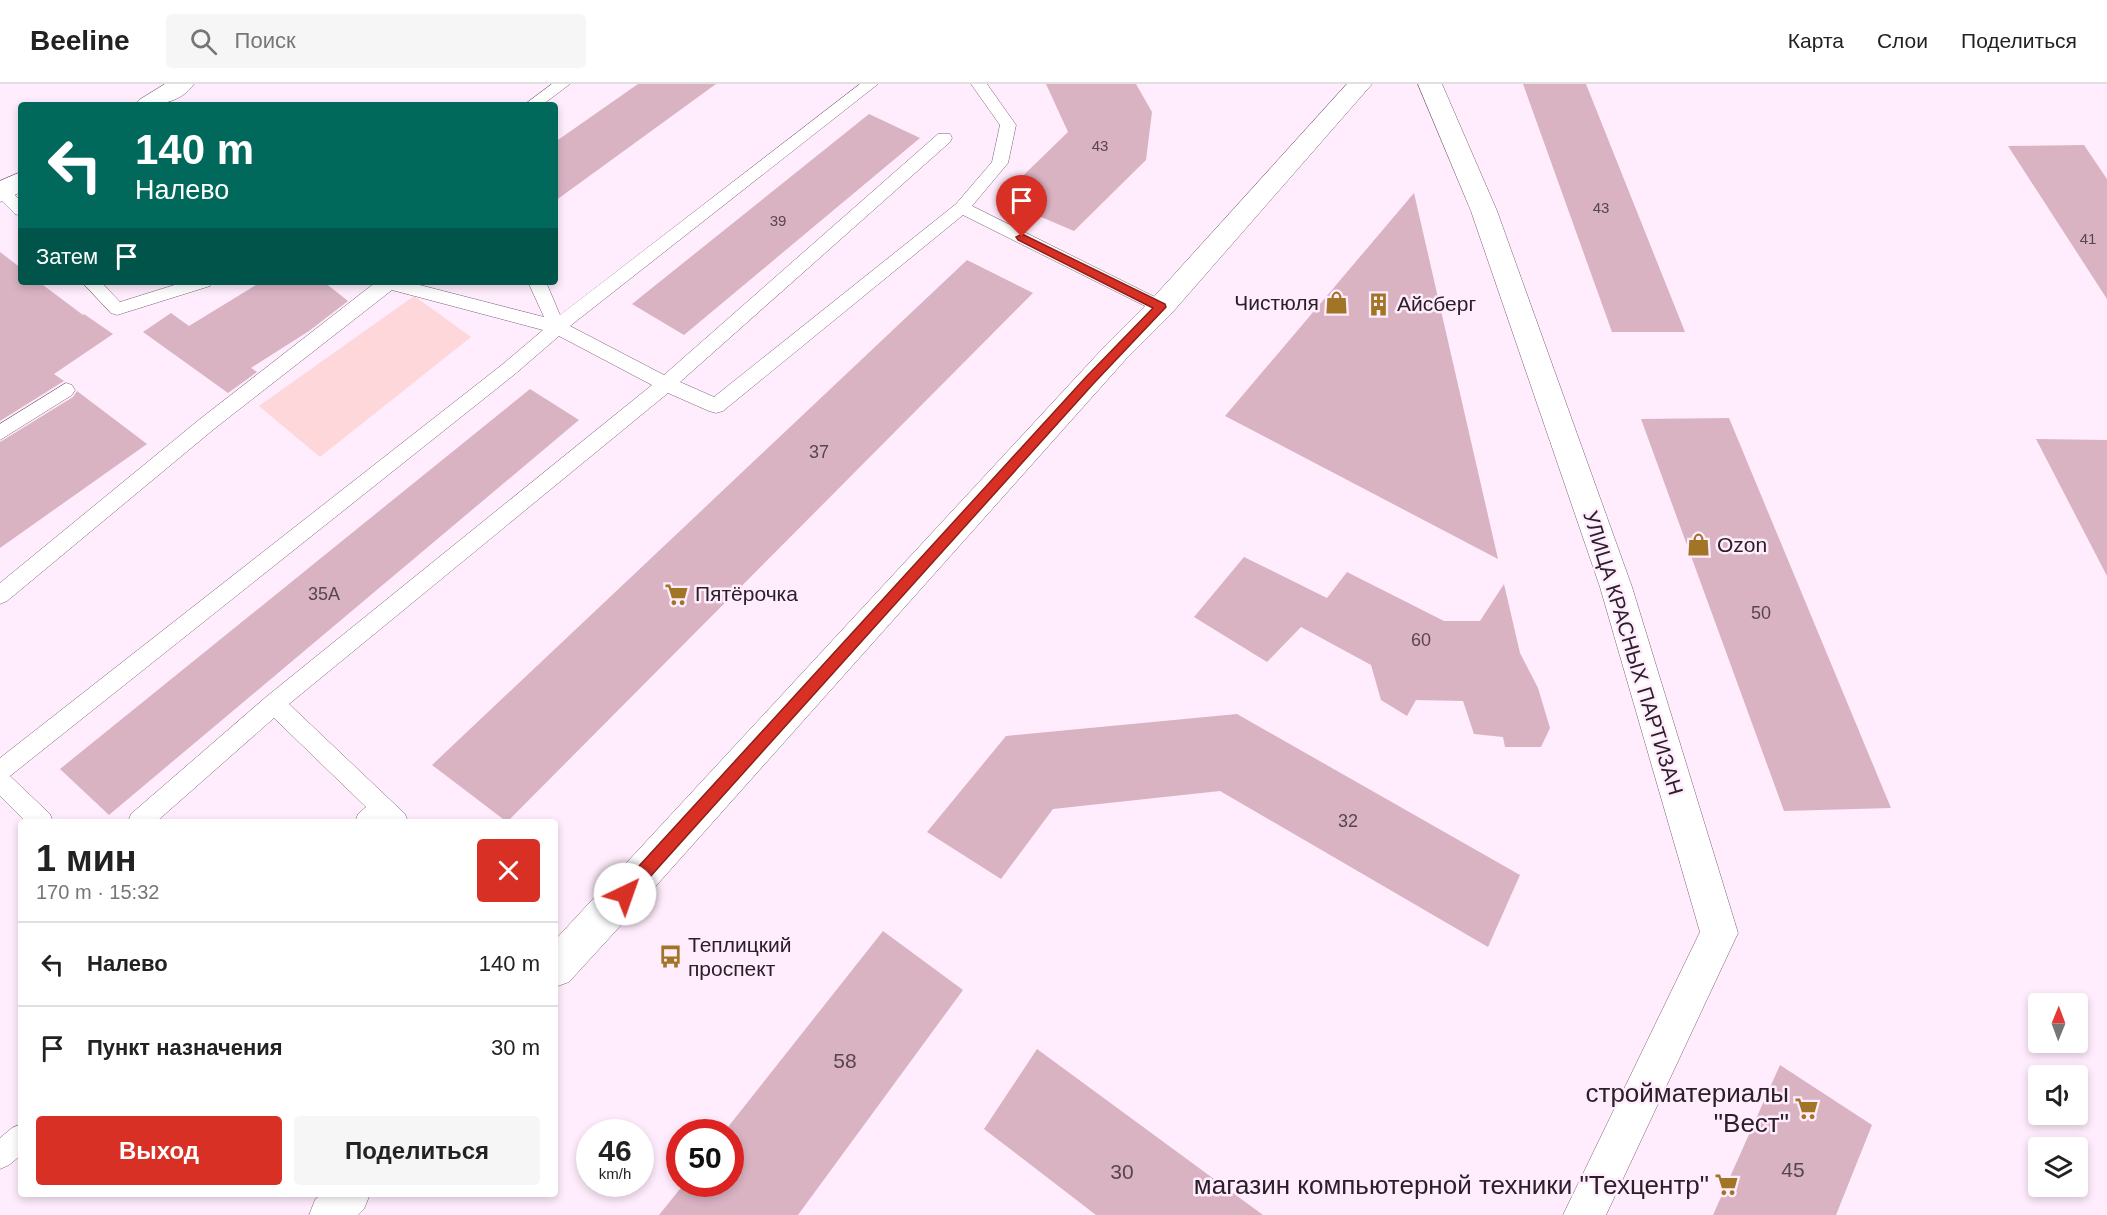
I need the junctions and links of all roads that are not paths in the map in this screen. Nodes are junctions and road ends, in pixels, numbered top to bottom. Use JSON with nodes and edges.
{"nodes":[{"id":1,"x":182,"y":84,"type":"edge"},
{"id":2,"x":562,"y":84,"type":"edge"},
{"id":3,"x":870,"y":84,"type":"edge"},
{"id":4,"x":979,"y":84,"type":"edge"},
{"id":5,"x":1360,"y":84,"type":"edge"},
{"id":6,"x":1430,"y":84,"type":"edge"},
{"id":7,"x":152,"y":102,"type":"edge"},
{"id":8,"x":536,"y":102,"type":"edge"},
{"id":9,"x":944,"y":138,"type":"dead end"},
{"id":10,"x":6,"y":189,"type":"edge"},
{"id":11,"x":18,"y":206,"type":"edge"},
{"id":12,"x":962,"y":208,"type":"junction"},
{"id":13,"x":94,"y":285,"type":"edge"},
{"id":14,"x":194,"y":285,"type":"edge"},
{"id":15,"x":383,"y":285,"type":"edge"},
{"id":16,"x":394,"y":285,"type":"edge"},
{"id":17,"x":538,"y":285,"type":"edge"},
{"id":18,"x":1161,"y":307,"type":"junction"},
{"id":19,"x":557,"y":327,"type":"junction"},
{"id":20,"x":666,"y":384,"type":"junction"},
{"id":21,"x":66,"y":390,"type":"dead end"},
{"id":22,"x":0,"y":433,"type":"edge"},
{"id":23,"x":0,"y":595,"type":"edge"},
{"id":24,"x":274,"y":704,"type":"junction"},
{"id":25,"x":0,"y":771,"type":"edge"},
{"id":26,"x":0,"y":781,"type":"edge"},
{"id":27,"x":382,"y":817,"type":"edge"},
{"id":28,"x":39,"y":819,"type":"edge"},
{"id":29,"x":143,"y":819,"type":"edge"},
{"id":30,"x":558,"y":965,"type":"edge"},
{"id":31,"x":18,"y":1140,"type":"edge"},
{"id":32,"x":0,"y":1156,"type":"edge"},
{"id":33,"x":346,"y":1197,"type":"edge"},
{"id":34,"x":330,"y":1215,"type":"edge"},
{"id":35,"x":1584,"y":1215,"type":"edge"}],
"edges":[{"from":1,"to":7,"type":"street"},
{"from":2,"to":8,"type":"lane"},
{"from":3,"to":19,"type":"lane"},
{"from":4,"to":12,"type":"lane"},
{"from":5,"to":18,"type":"street"},
{"from":6,"to":35,"type":"street","name":"УЛИЦА КРАСНЫХ ПАРТИЗАН"},
{"from":9,"to":20,"type":"lane"},
{"from":10,"to":11,"type":"lane"},
{"from":12,"to":18,"type":"lane"},
{"from":12,"to":20,"type":"lane"},
{"from":13,"to":14,"type":"lane"},
{"from":15,"to":23,"type":"lane"},
{"from":16,"to":19,"type":"lane"},
{"from":17,"to":19,"type":"lane"},
{"from":18,"to":30,"type":"street"},
{"from":19,"to":20,"type":"lane"},
{"from":19,"to":25,"type":"lane"},
{"from":20,"to":24,"type":"lane"},
{"from":21,"to":22,"type":"lane"},
{"from":24,"to":27,"type":"lane"},
{"from":24,"to":29,"type":"lane"},
{"from":26,"to":28,"type":"lane"},
{"from":31,"to":32,"type":"lane"},
{"from":33,"to":34,"type":"street"}]}
